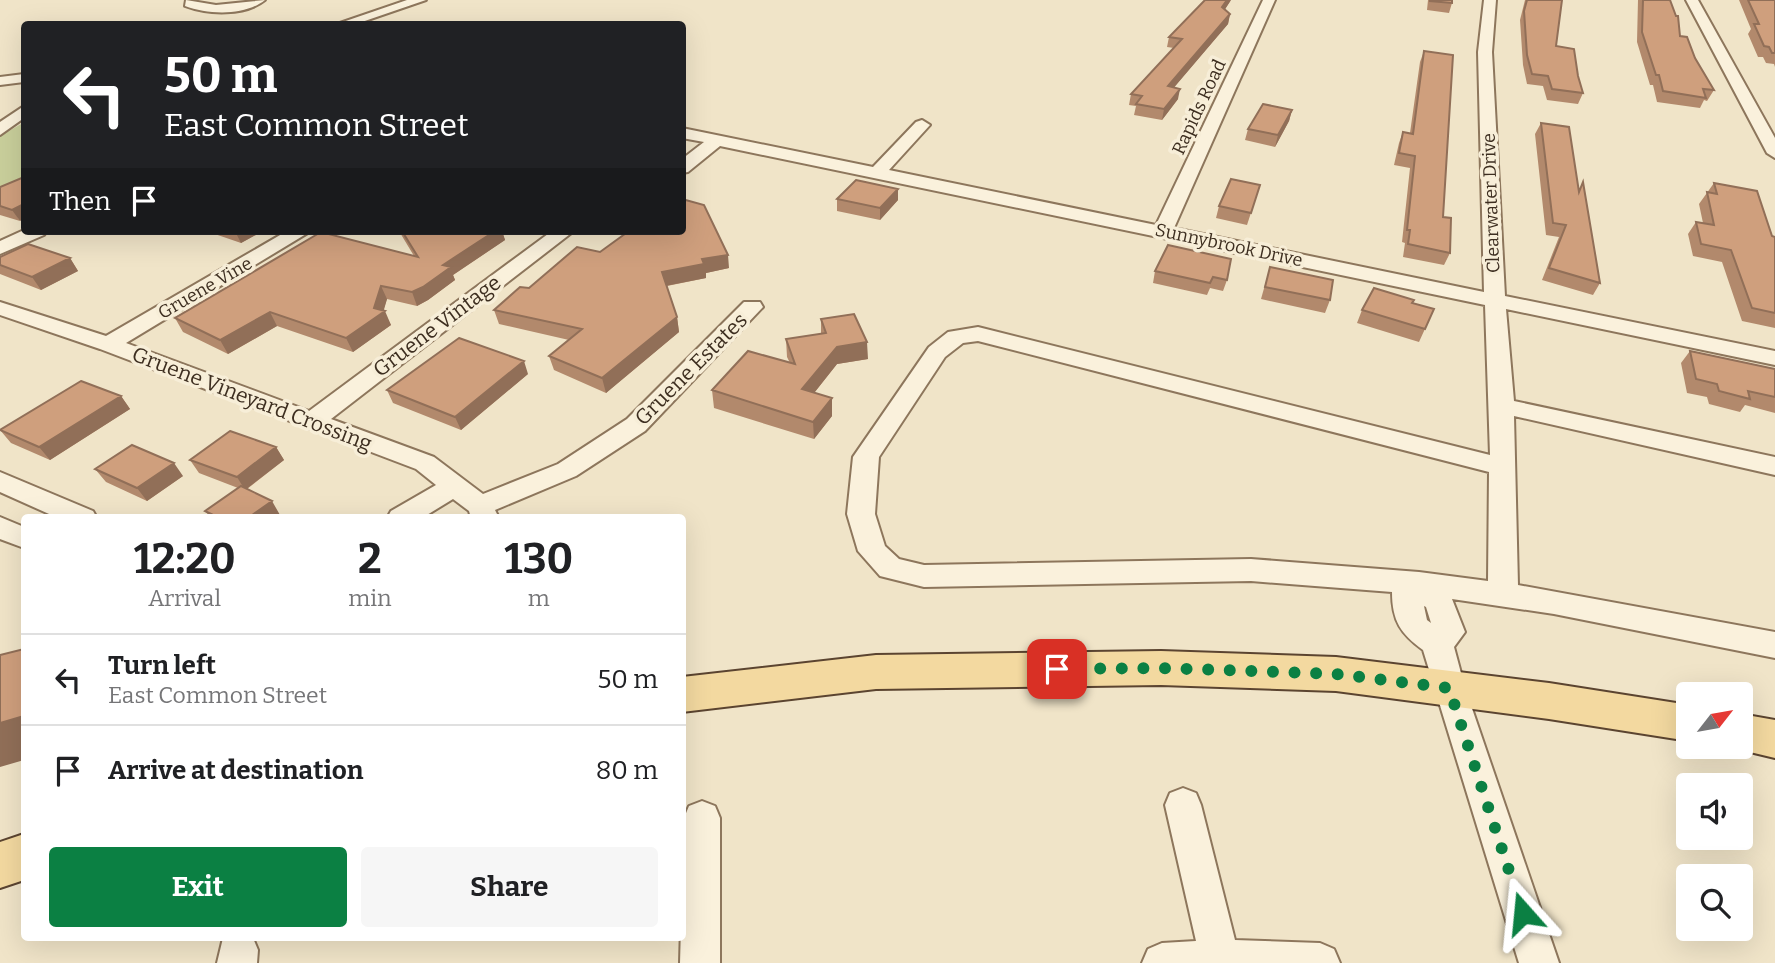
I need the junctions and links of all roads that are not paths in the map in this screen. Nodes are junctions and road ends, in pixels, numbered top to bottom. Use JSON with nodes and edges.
{"nodes":[{"id":1,"x":192,"y":0,"type":"edge"},
{"id":2,"x":260,"y":0,"type":"edge"},
{"id":3,"x":373,"y":0,"type":"edge"},
{"id":4,"x":420,"y":0,"type":"edge"},
{"id":5,"x":1269,"y":0,"type":"edge"},
{"id":6,"x":1490,"y":0,"type":"edge"},
{"id":7,"x":1692,"y":0,"type":"edge"},
{"id":8,"x":400,"y":7,"type":"junction"},
{"id":9,"x":354,"y":21,"type":"edge"},
{"id":10,"x":21,"y":78,"type":"edge"},
{"id":11,"x":0,"y":80,"type":"edge"},
{"id":12,"x":21,"y":114,"type":"edge"},
{"id":13,"x":922,"y":125,"type":"dead end"},
{"id":14,"x":0,"y":130,"type":"edge"},
{"id":15,"x":686,"y":134,"type":"edge"},
{"id":16,"x":717,"y":140,"type":"junction"},
{"id":17,"x":1775,"y":153,"type":"edge"},
{"id":18,"x":686,"y":165,"type":"edge"},
{"id":19,"x":877,"y":173,"type":"junction"},
{"id":20,"x":1163,"y":231,"type":"junction"},
{"id":21,"x":28,"y":235,"type":"edge"},
{"id":22,"x":295,"y":235,"type":"edge"},
{"id":23,"x":559,"y":235,"type":"edge"},
{"id":24,"x":0,"y":248,"type":"edge"},
{"id":25,"x":1494,"y":300,"type":"junction"},
{"id":26,"x":752,"y":307,"type":"dead end"},
{"id":27,"x":0,"y":308,"type":"edge"},
{"id":28,"x":108,"y":344,"type":"junction"},
{"id":29,"x":1775,"y":358,"type":"edge"},
{"id":30,"x":1502,"y":406,"type":"junction"},
{"id":31,"x":310,"y":422,"type":"junction"},
{"id":32,"x":1775,"y":466,"type":"edge"},
{"id":33,"x":1504,"y":467,"type":"junction"},
{"id":34,"x":0,"y":481,"type":"edge"},
{"id":35,"x":454,"y":486,"type":"junction"},
{"id":36,"x":483,"y":512,"type":"edge"},
{"id":37,"x":74,"y":514,"type":"edge"},
{"id":38,"x":408,"y":514,"type":"edge"},
{"id":39,"x":0,"y":527,"type":"edge"},
{"id":40,"x":21,"y":537,"type":"edge"},
{"id":41,"x":1418,"y":586,"type":"junction"},
{"id":42,"x":1503,"y":595,"type":"junction"},
{"id":43,"x":1437,"y":643,"type":"joint"},
{"id":44,"x":1775,"y":645,"type":"edge"},
{"id":45,"x":1449,"y":688,"type":"junction"},
{"id":46,"x":686,"y":695,"type":"edge"},
{"id":47,"x":1676,"y":721,"type":"edge"},
{"id":48,"x":1754,"y":736,"type":"edge"},
{"id":49,"x":1775,"y":740,"type":"edge"},
{"id":50,"x":1184,"y":804,"type":"dead end"},
{"id":51,"x":702,"y":818,"type":"dead end"},
{"id":52,"x":21,"y":857,"type":"edge"},
{"id":53,"x":0,"y":865,"type":"edge"},
{"id":54,"x":1220,"y":961,"type":"edge"},
{"id":55,"x":701,"y":963,"type":"edge"},
{"id":56,"x":1162,"y":963,"type":"edge"},
{"id":57,"x":1320,"y":963,"type":"edge"},
{"id":58,"x":1539,"y":963,"type":"edge"}],
"edges":[{"from":1,"to":2,"type":"street"},
{"from":3,"to":8,"type":"street"},
{"from":4,"to":8,"type":"street"},
{"from":5,"to":20,"type":"street","name":"Rapids Road"},
{"from":6,"to":25,"type":"street","name":"Clearwater Drive"},
{"from":7,"to":17,"type":"street"},
{"from":8,"to":9,"type":"street"},
{"from":10,"to":11,"type":"street"},
{"from":12,"to":14,"type":"street"},
{"from":13,"to":19,"type":"street"},
{"from":15,"to":16,"type":"street","name":"Sunnybrook Drive"},
{"from":16,"to":18,"type":"street"},
{"from":16,"to":19,"type":"street","name":"Sunnybrook Drive"},
{"from":19,"to":20,"type":"street","name":"Sunnybrook Drive"},
{"from":20,"to":25,"type":"street","name":"Sunnybrook Drive"},
{"from":21,"to":24,"type":"street"},
{"from":22,"to":28,"type":"street","name":"Gruene Vine"},
{"from":23,"to":31,"type":"street","name":"Gruene Vintage"},
{"from":25,"to":29,"type":"street","name":"Sunnybrook Drive"},
{"from":25,"to":30,"type":"street","name":"Clearwater Drive"},
{"from":26,"to":36,"type":"street","name":"Gruene Estates"},
{"from":27,"to":28,"type":"street","name":"Gruene Vineyard Crossing"},
{"from":28,"to":31,"type":"street","name":"Gruene Vineyard Crossing"},
{"from":30,"to":32,"type":"street"},
{"from":30,"to":33,"type":"street","name":"Clearwater Drive"},
{"from":31,"to":35,"type":"street","name":"Gruene Vineyard Crossing"},
{"from":33,"to":41,"type":"street"},
{"from":33,"to":42,"type":"street","name":"Clearwater Drive"},
{"from":34,"to":37,"type":"street"},
{"from":35,"to":36,"type":"street","name":"Gruene Vineyard Crossing"},
{"from":35,"to":38,"type":"street"},
{"from":39,"to":40,"type":"street"},
{"from":41,"to":42,"type":"street"},
{"from":41,"to":43,"type":"street"},
{"from":42,"to":44,"type":"street"},
{"from":43,"to":45,"type":"lane"},
{"from":45,"to":46,"type":"main road"},
{"from":45,"to":47,"type":"main road"},
{"from":45,"to":58,"type":"street"},
{"from":48,"to":49,"type":"main road"},
{"from":50,"to":54,"type":"street"},
{"from":51,"to":55,"type":"lane"},
{"from":52,"to":53,"type":"main road"},
{"from":54,"to":56,"type":"street"},
{"from":54,"to":57,"type":"street"}]}
